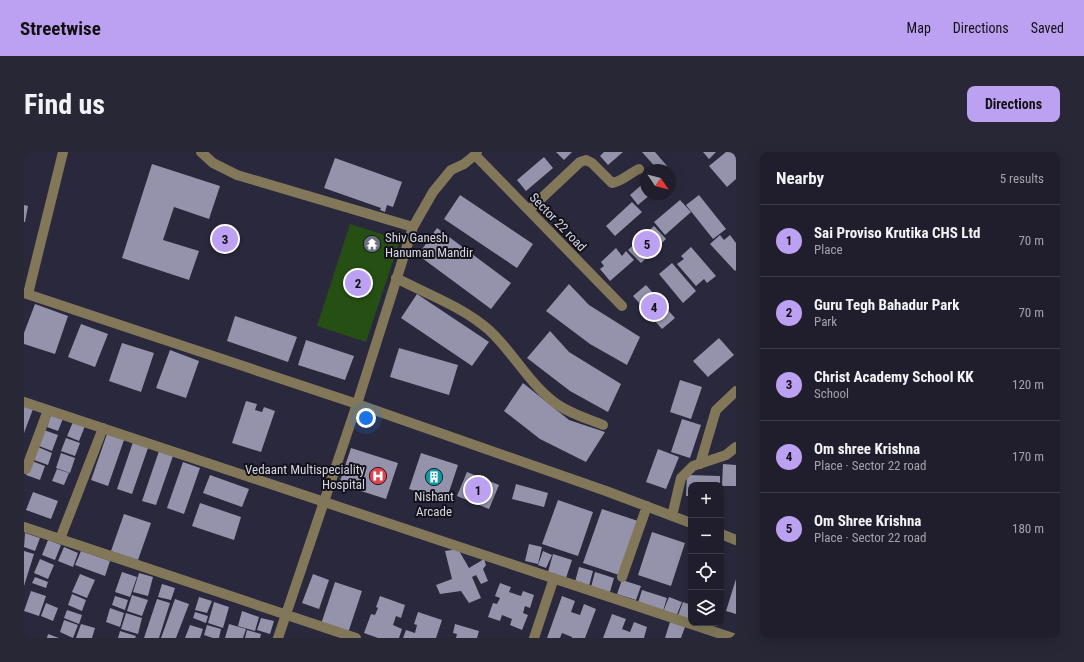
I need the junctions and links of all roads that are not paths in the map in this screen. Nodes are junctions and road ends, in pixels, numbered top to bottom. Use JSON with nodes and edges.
{"nodes":[{"id":1,"x":63,"y":152,"type":"edge"},
{"id":2,"x":200,"y":152,"type":"edge"},
{"id":3,"x":476,"y":154,"type":"edge"},
{"id":4,"x":639,"y":169,"type":"dead end"},
{"id":5,"x":529,"y":210,"type":"junction"},
{"id":6,"x":413,"y":227,"type":"junction"},
{"id":7,"x":396,"y":278,"type":"junction"},
{"id":8,"x":26,"y":293,"type":"edge"},
{"id":9,"x":622,"y":306,"type":"dead end"},
{"id":10,"x":736,"y":391,"type":"edge"},
{"id":11,"x":24,"y":402,"type":"edge"},
{"id":12,"x":357,"y":404,"type":"junction"},
{"id":13,"x":48,"y":410,"type":"junction"},
{"id":14,"x":603,"y":425,"type":"dead end"},
{"id":15,"x":103,"y":428,"type":"junction"},
{"id":16,"x":736,"y":447,"type":"edge"},
{"id":17,"x":700,"y":464,"type":"junction"},
{"id":18,"x":26,"y":469,"type":"dead end"},
{"id":19,"x":324,"y":502,"type":"junction"},
{"id":20,"x":647,"y":506,"type":"junction"},
{"id":21,"x":672,"y":516,"type":"junction"},
{"id":22,"x":688,"y":522,"type":"edge"},
{"id":23,"x":24,"y":527,"type":"edge"},
{"id":24,"x":724,"y":535,"type":"edge"},
{"id":25,"x":60,"y":539,"type":"junction"},
{"id":26,"x":736,"y":540,"type":"edge"},
{"id":27,"x":622,"y":577,"type":"dead end"},
{"id":28,"x":554,"y":578,"type":"junction"},
{"id":29,"x":286,"y":614,"type":"junction"},
{"id":30,"x":715,"y":635,"type":"edge"},
{"id":31,"x":278,"y":638,"type":"edge"},
{"id":32,"x":356,"y":638,"type":"edge"},
{"id":33,"x":534,"y":638,"type":"edge"},
{"id":34,"x":732,"y":638,"type":"edge"}],
"edges":[{"from":1,"to":8,"type":"street"},
{"from":2,"to":6,"type":"street"},
{"from":3,"to":5,"type":"street","name":"Sector 22 road"},
{"from":3,"to":6,"type":"street"},
{"from":4,"to":5,"type":"street"},
{"from":5,"to":9,"type":"street","name":"Sector 22 road"},
{"from":6,"to":7,"type":"street"},
{"from":7,"to":12,"type":"street"},
{"from":7,"to":14,"type":"street"},
{"from":8,"to":12,"type":"street"},
{"from":10,"to":17,"type":"street"},
{"from":11,"to":13,"type":"street"},
{"from":12,"to":19,"type":"street"},
{"from":12,"to":20,"type":"street"},
{"from":13,"to":15,"type":"street"},
{"from":13,"to":18,"type":"street"},
{"from":15,"to":19,"type":"street"},
{"from":15,"to":25,"type":"street"},
{"from":16,"to":17,"type":"street"},
{"from":17,"to":21,"type":"street"},
{"from":19,"to":28,"type":"street"},
{"from":19,"to":29,"type":"street"},
{"from":20,"to":21,"type":"street"},
{"from":20,"to":27,"type":"street"},
{"from":21,"to":22,"type":"street"},
{"from":23,"to":25,"type":"street"},
{"from":24,"to":26,"type":"street"},
{"from":25,"to":29,"type":"street"},
{"from":28,"to":30,"type":"street"},
{"from":28,"to":33,"type":"street"},
{"from":29,"to":31,"type":"street"},
{"from":29,"to":32,"type":"street"},
{"from":30,"to":34,"type":"street"}]}
